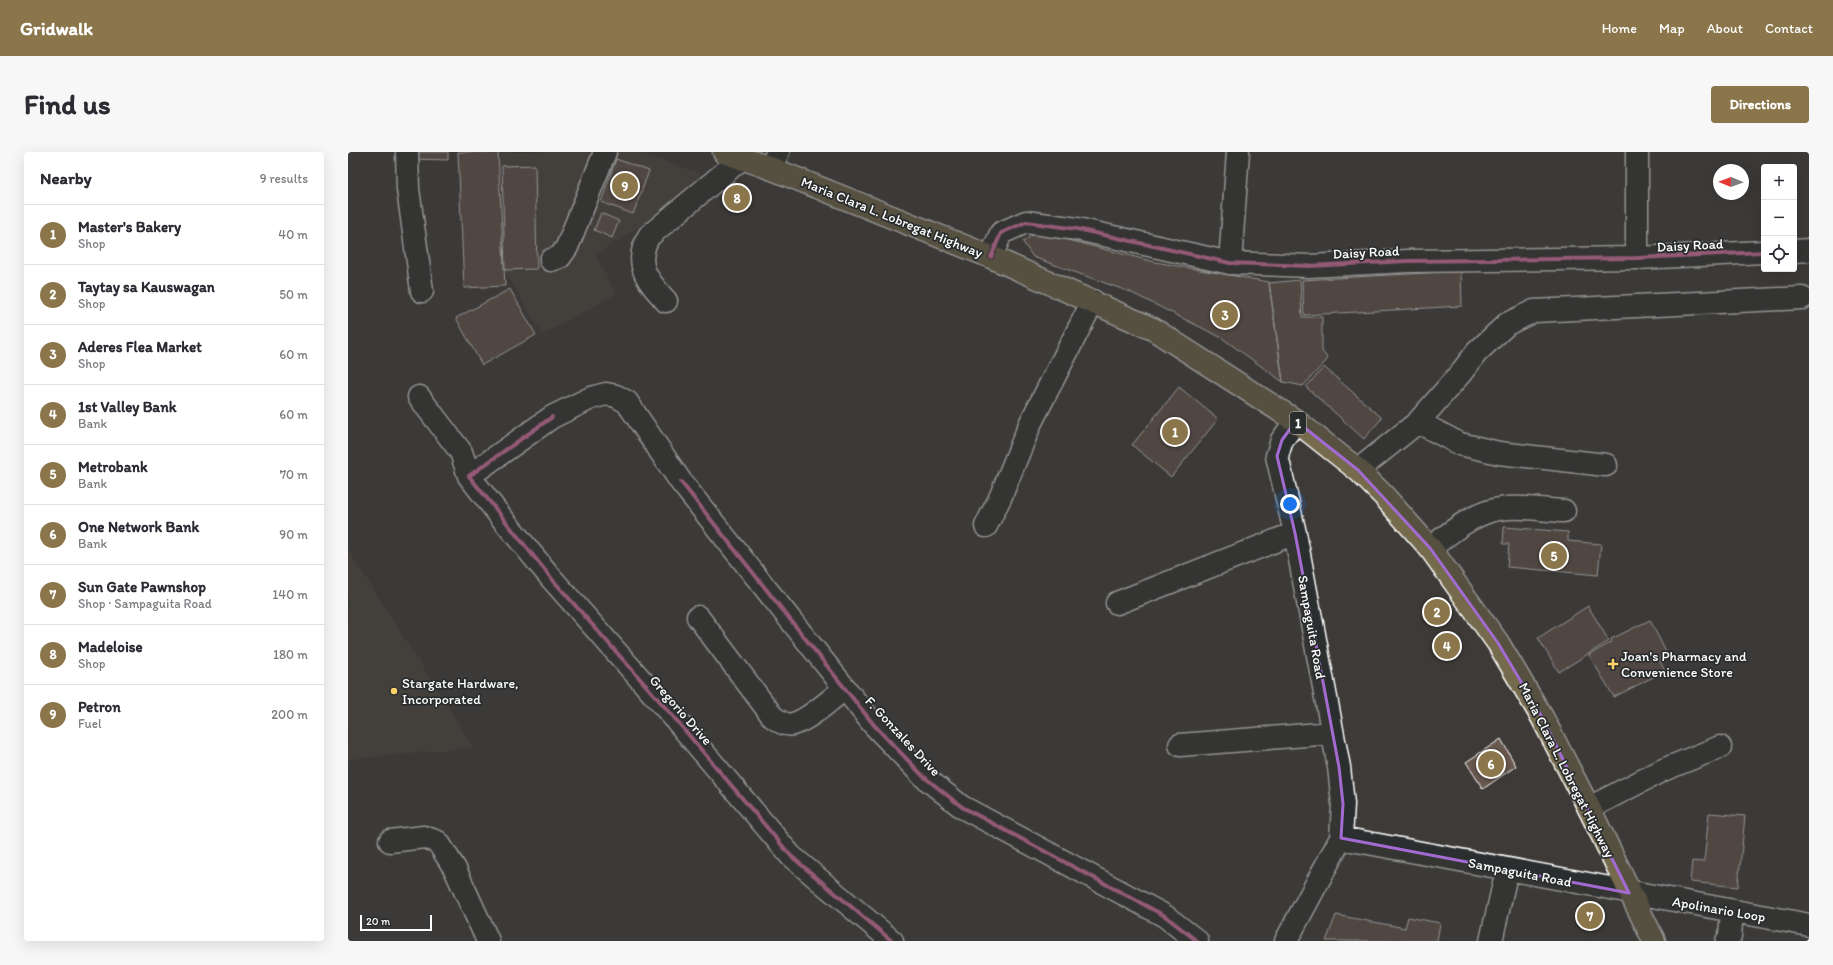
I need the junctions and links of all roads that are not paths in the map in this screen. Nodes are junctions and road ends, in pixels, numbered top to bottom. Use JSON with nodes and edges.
{"nodes":[{"id":1,"x":407,"y":152,"type":"edge"},
{"id":2,"x":605,"y":152,"type":"edge"},
{"id":3,"x":1238,"y":152,"type":"edge"},
{"id":4,"x":1637,"y":152,"type":"edge"},
{"id":5,"x":733,"y":155,"type":"edge"},
{"id":6,"x":774,"y":160,"type":"edge"},
{"id":7,"x":1809,"y":250,"type":"edge"},
{"id":8,"x":1797,"y":251,"type":"edge"},
{"id":9,"x":1761,"y":252,"type":"edge"},
{"id":10,"x":991,"y":257,"type":"junction"},
{"id":11,"x":1637,"y":258,"type":"junction"},
{"id":12,"x":551,"y":260,"type":"dead end"},
{"id":13,"x":1230,"y":263,"type":"junction"},
{"id":14,"x":422,"y":291,"type":"dead end"},
{"id":15,"x":1802,"y":298,"type":"dead end"},
{"id":16,"x":666,"y":301,"type":"dead end"},
{"id":17,"x":1093,"y":301,"type":"junction"},
{"id":18,"x":420,"y":397,"type":"dead end"},
{"id":19,"x":1296,"y":421,"type":"junction"},
{"id":20,"x":1418,"y":422,"type":"junction"},
{"id":21,"x":1606,"y":465,"type":"dead end"},
{"id":22,"x":1358,"y":470,"type":"junction"},
{"id":23,"x":469,"y":476,"type":"junction"},
{"id":24,"x":1564,"y":511,"type":"dead end"},
{"id":25,"x":986,"y":526,"type":"dead end"},
{"id":26,"x":1295,"y":532,"type":"junction"},
{"id":27,"x":1430,"y":548,"type":"junction"},
{"id":28,"x":1117,"y":603,"type":"dead end"},
{"id":29,"x":698,"y":617,"type":"dead end"},
{"id":30,"x":845,"y":688,"type":"junction"},
{"id":31,"x":1332,"y":733,"type":"junction"},
{"id":32,"x":1180,"y":745,"type":"dead end"},
{"id":33,"x":1720,"y":747,"type":"dead end"},
{"id":34,"x":1589,"y":808,"type":"junction"},
{"id":35,"x":1341,"y":838,"type":"junction"},
{"id":36,"x":390,"y":841,"type":"dead end"},
{"id":37,"x":1507,"y":870,"type":"junction"},
{"id":38,"x":1629,"y":893,"type":"junction"},
{"id":39,"x":1732,"y":911,"type":"junction"},
{"id":40,"x":1809,"y":925,"type":"edge"},
{"id":41,"x":488,"y":941,"type":"edge"},
{"id":42,"x":892,"y":941,"type":"edge"},
{"id":43,"x":1197,"y":941,"type":"edge"},
{"id":44,"x":1286,"y":941,"type":"edge"},
{"id":45,"x":1490,"y":941,"type":"edge"},
{"id":46,"x":1654,"y":941,"type":"edge"},
{"id":47,"x":1728,"y":941,"type":"edge"}],
"edges":[{"from":1,"to":14,"type":"street"},
{"from":2,"to":12,"type":"street"},
{"from":3,"to":13,"type":"street"},
{"from":4,"to":11,"type":"street"},
{"from":5,"to":6,"type":"highway","name":"Maria Clara L. Lobregat Highway","number":"1"},
{"from":5,"to":16,"type":"street"},
{"from":6,"to":10,"type":"highway","name":"Maria Clara L. Lobregat Highway","number":"1"},
{"from":7,"to":8,"type":"street"},
{"from":9,"to":11,"type":"street","name":"Daisy Road"},
{"from":10,"to":13,"type":"street","name":"Daisy Road"},
{"from":10,"to":17,"type":"highway","name":"Maria Clara L. Lobregat Highway","number":"1"},
{"from":11,"to":13,"type":"street","name":"Daisy Road"},
{"from":15,"to":20,"type":"street"},
{"from":17,"to":19,"type":"highway","name":"Maria Clara L. Lobregat Highway","number":"1"},
{"from":17,"to":25,"type":"street"},
{"from":18,"to":23,"type":"street"},
{"from":19,"to":22,"type":"highway","name":"Maria Clara L. Lobregat Highway","number":"1"},
{"from":19,"to":26,"type":"street","name":"Sampaguita Road"},
{"from":20,"to":21,"type":"street"},
{"from":20,"to":22,"type":"street"},
{"from":22,"to":27,"type":"highway","name":"Maria Clara L. Lobregat Highway","number":"1"},
{"from":23,"to":30,"type":"street","name":"F. Gonzales Drive"},
{"from":23,"to":42,"type":"street","name":"Gregorio Drive"},
{"from":24,"to":27,"type":"street"},
{"from":26,"to":28,"type":"street"},
{"from":26,"to":31,"type":"street","name":"Sampaguita Road"},
{"from":27,"to":34,"type":"highway","name":"Maria Clara L. Lobregat Highway","number":"1"},
{"from":29,"to":30,"type":"street"},
{"from":30,"to":43,"type":"street","name":"F. Gonzales Drive"},
{"from":31,"to":32,"type":"street"},
{"from":31,"to":35,"type":"street","name":"Sampaguita Road"},
{"from":33,"to":34,"type":"street"},
{"from":34,"to":38,"type":"highway","name":"Maria Clara L. Lobregat Highway","number":"1"},
{"from":35,"to":37,"type":"street","name":"Sampaguita Road"},
{"from":35,"to":44,"type":"street","name":"Sampaguita Road"},
{"from":36,"to":41,"type":"street"},
{"from":37,"to":38,"type":"street","name":"Sampaguita Road"},
{"from":37,"to":45,"type":"street"},
{"from":38,"to":39,"type":"street","name":"Apolinario Loop"},
{"from":38,"to":46,"type":"highway","name":"Maria Clara L. Lobregat Highway","number":"1"},
{"from":39,"to":40,"type":"street","name":"Apolinario Loop"},
{"from":39,"to":47,"type":"street"}]}
